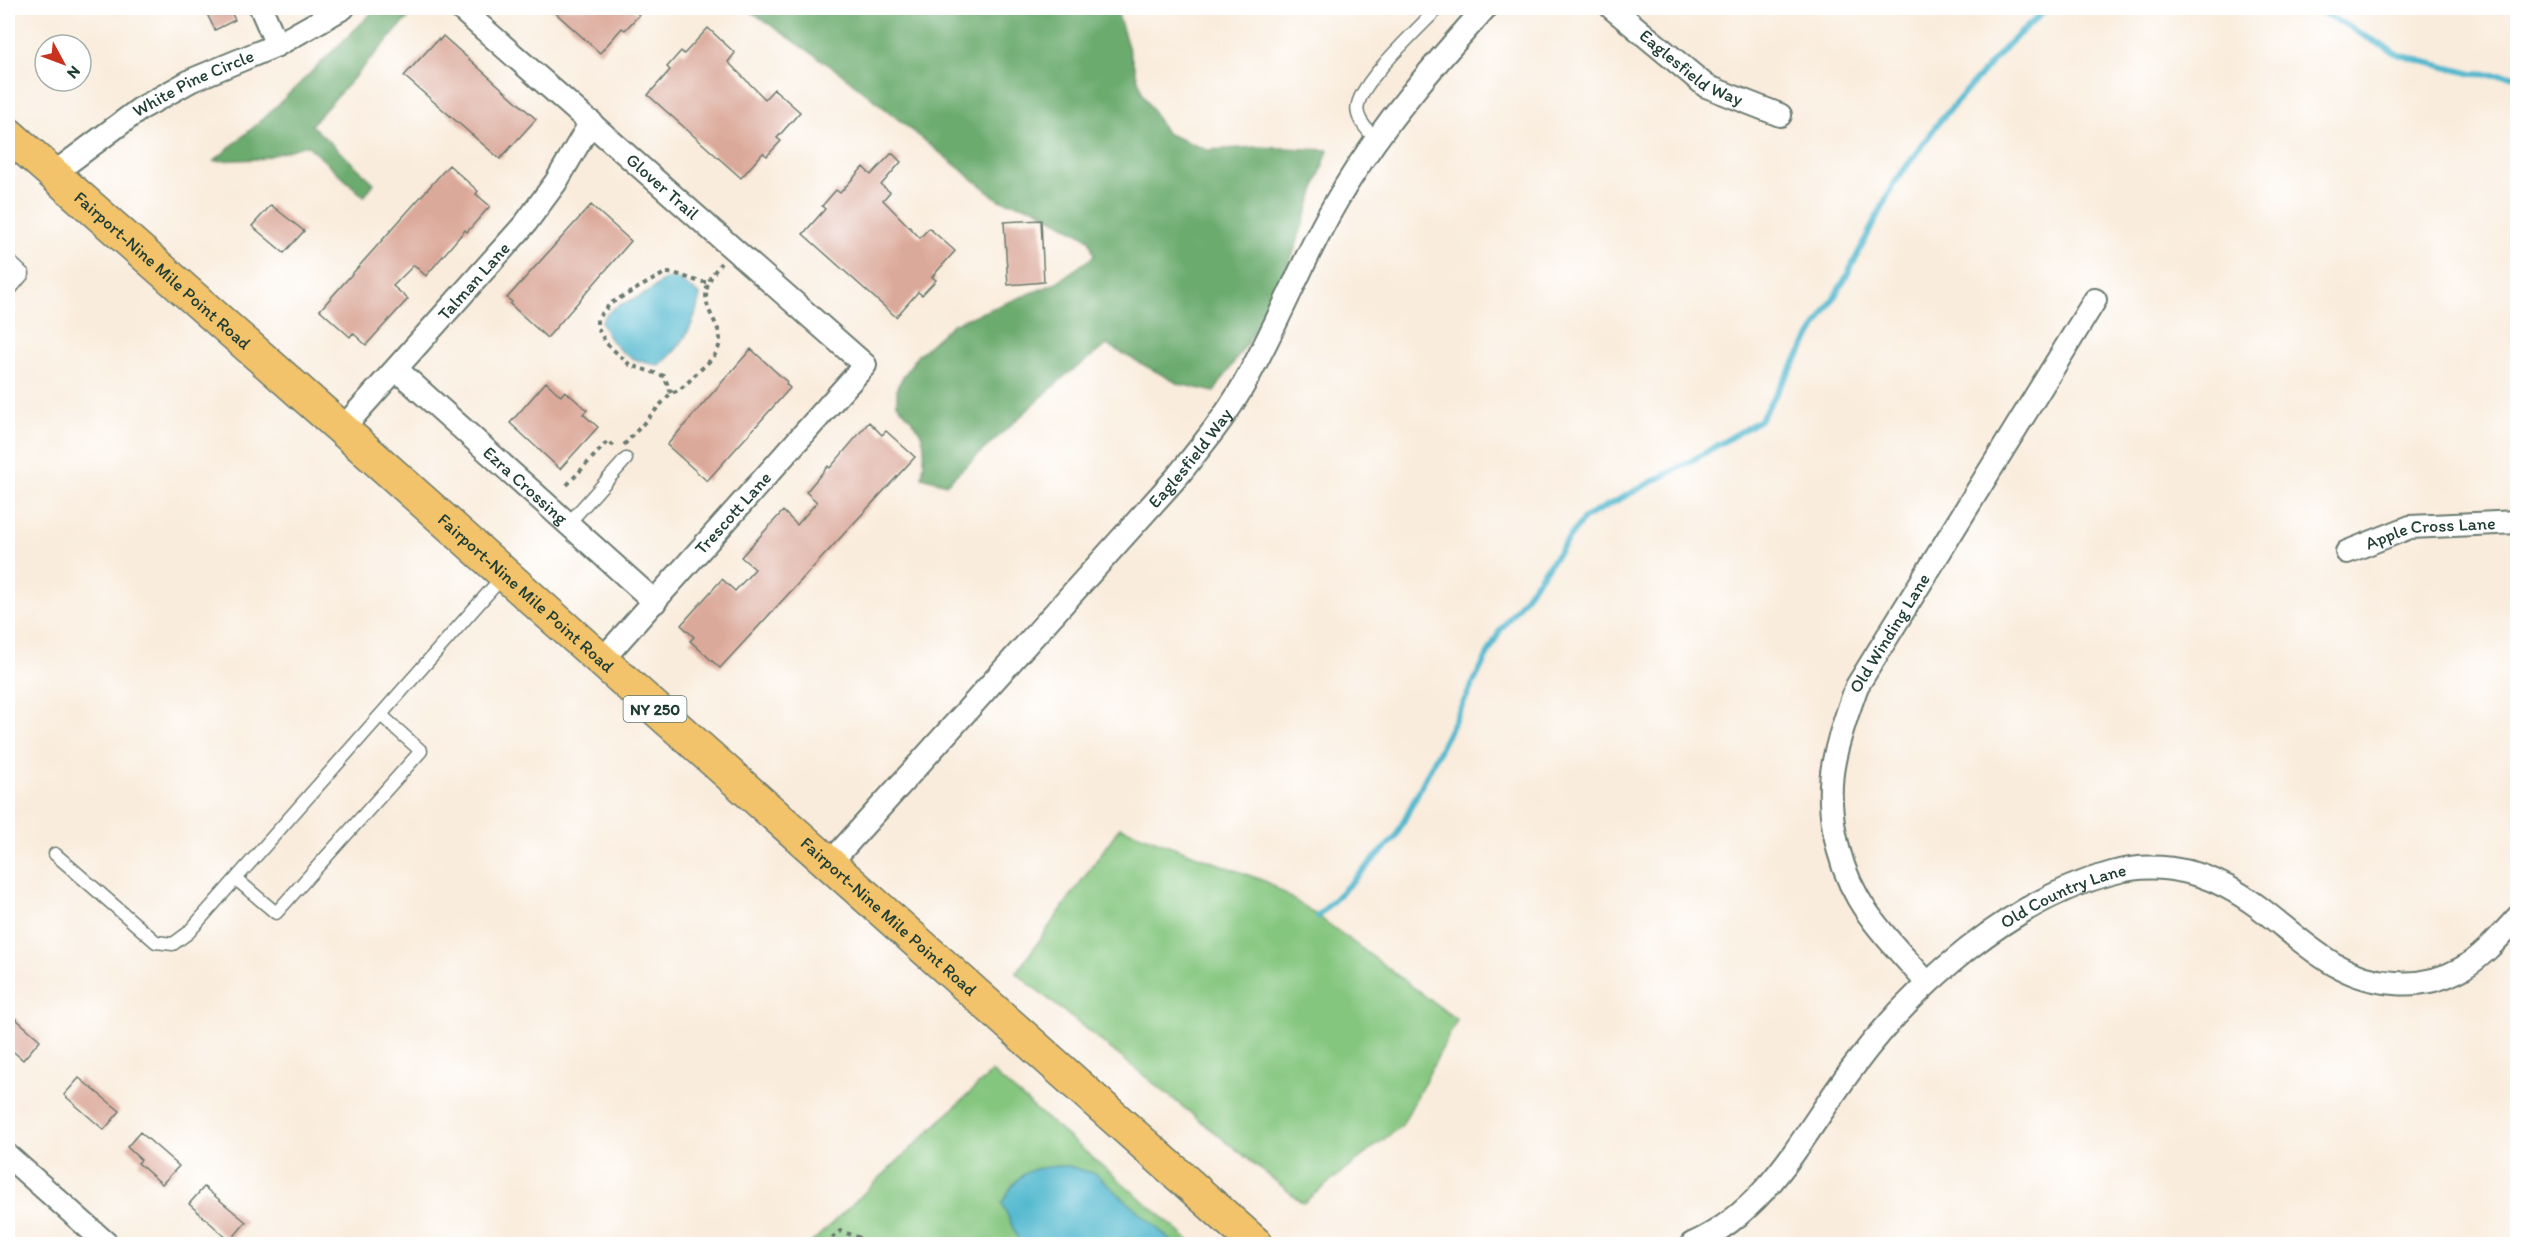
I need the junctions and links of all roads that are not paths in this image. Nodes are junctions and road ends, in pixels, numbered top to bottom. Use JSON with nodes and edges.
{"nodes":[{"id":1,"x":261,"y":8,"type":"edge"},
{"id":2,"x":343,"y":8,"type":"edge"},
{"id":3,"x":460,"y":8,"type":"edge"},
{"id":4,"x":1438,"y":8,"type":"edge"},
{"id":5,"x":1485,"y":8,"type":"edge"},
{"id":6,"x":1612,"y":8,"type":"edge"},
{"id":7,"x":277,"y":45,"type":"junction"},
{"id":8,"x":1780,"y":115,"type":"dead end"},
{"id":9,"x":591,"y":122,"type":"junction"},
{"id":10,"x":8,"y":134,"type":"edge"},
{"id":11,"x":1376,"y":140,"type":"junction"},
{"id":12,"x":53,"y":174,"type":"junction"},
{"id":13,"x":8,"y":260,"type":"edge"},
{"id":14,"x":8,"y":292,"type":"edge"},
{"id":15,"x":2095,"y":300,"type":"dead end"},
{"id":16,"x":866,"y":366,"type":"joint"},
{"id":17,"x":396,"y":369,"type":"junction"},
{"id":18,"x":342,"y":429,"type":"junction"},
{"id":19,"x":627,"y":459,"type":"dead end"},
{"id":20,"x":2517,"y":522,"type":"edge"},
{"id":21,"x":568,"y":524,"type":"junction"},
{"id":22,"x":2347,"y":552,"type":"dead end"},
{"id":23,"x":505,"y":574,"type":"junction"},
{"id":24,"x":655,"y":602,"type":"junction"},
{"id":25,"x":602,"y":661,"type":"junction"},
{"id":26,"x":381,"y":715,"type":"junction"},
{"id":27,"x":55,"y":854,"type":"dead end"},
{"id":28,"x":830,"y":863,"type":"junction"},
{"id":29,"x":236,"y":879,"type":"junction"},
{"id":30,"x":2517,"y":916,"type":"edge"},
{"id":31,"x":1927,"y":983,"type":"junction"},
{"id":32,"x":8,"y":1156,"type":"edge"},
{"id":33,"x":107,"y":1245,"type":"edge"},
{"id":34,"x":1256,"y":1245,"type":"edge"},
{"id":35,"x":1692,"y":1245,"type":"edge"}],
"edges":[{"from":1,"to":7,"type":"street"},
{"from":2,"to":7,"type":"street","name":"White Pine Circle"},
{"from":3,"to":9,"type":"street","name":"Glover Trail"},
{"from":4,"to":11,"type":"lane"},
{"from":5,"to":11,"type":"street","name":"Eaglesfield Way"},
{"from":6,"to":8,"type":"street","name":"Eaglesfield Way"},
{"from":7,"to":12,"type":"street","name":"White Pine Circle"},
{"from":9,"to":16,"type":"street","name":"Glover Trail"},
{"from":9,"to":17,"type":"street","name":"Talman Lane"},
{"from":10,"to":12,"type":"main road","name":"Fairport-Nine Mile Point Road","number":"NY 250"},
{"from":11,"to":28,"type":"street","name":"Eaglesfield Way"},
{"from":12,"to":18,"type":"main road","name":"Fairport-Nine Mile Point Road","number":"NY 250"},
{"from":13,"to":14,"type":"lane"},
{"from":15,"to":31,"type":"street","name":"Old Winding Lane"},
{"from":16,"to":24,"type":"street","name":"Trescott Lane"},
{"from":17,"to":18,"type":"street","name":"Talman Lane"},
{"from":17,"to":21,"type":"street","name":"Ezra Crossing"},
{"from":18,"to":23,"type":"main road","name":"Fairport-Nine Mile Point Road","number":"NY 250"},
{"from":19,"to":21,"type":"lane"},
{"from":20,"to":22,"type":"street","name":"Apple Cross Lane"},
{"from":21,"to":24,"type":"street","name":"Ezra Crossing"},
{"from":23,"to":25,"type":"main road","name":"Fairport-Nine Mile Point Road","number":"NY 250"},
{"from":23,"to":26,"type":"lane"},
{"from":24,"to":25,"type":"street","name":"Trescott Lane"},
{"from":25,"to":28,"type":"main road","name":"Fairport-Nine Mile Point Road","number":"NY 250"},
{"from":26,"to":29,"type":"lane"},
{"from":26,"to":29,"type":"lane"},
{"from":27,"to":29,"type":"lane"},
{"from":28,"to":34,"type":"main road","name":"Fairport-Nine Mile Point Road","number":"NY 250"},
{"from":30,"to":31,"type":"street","name":"Old Country Lane"},
{"from":31,"to":35,"type":"street","name":"Old Country Lane"},
{"from":32,"to":33,"type":"street"}]}
